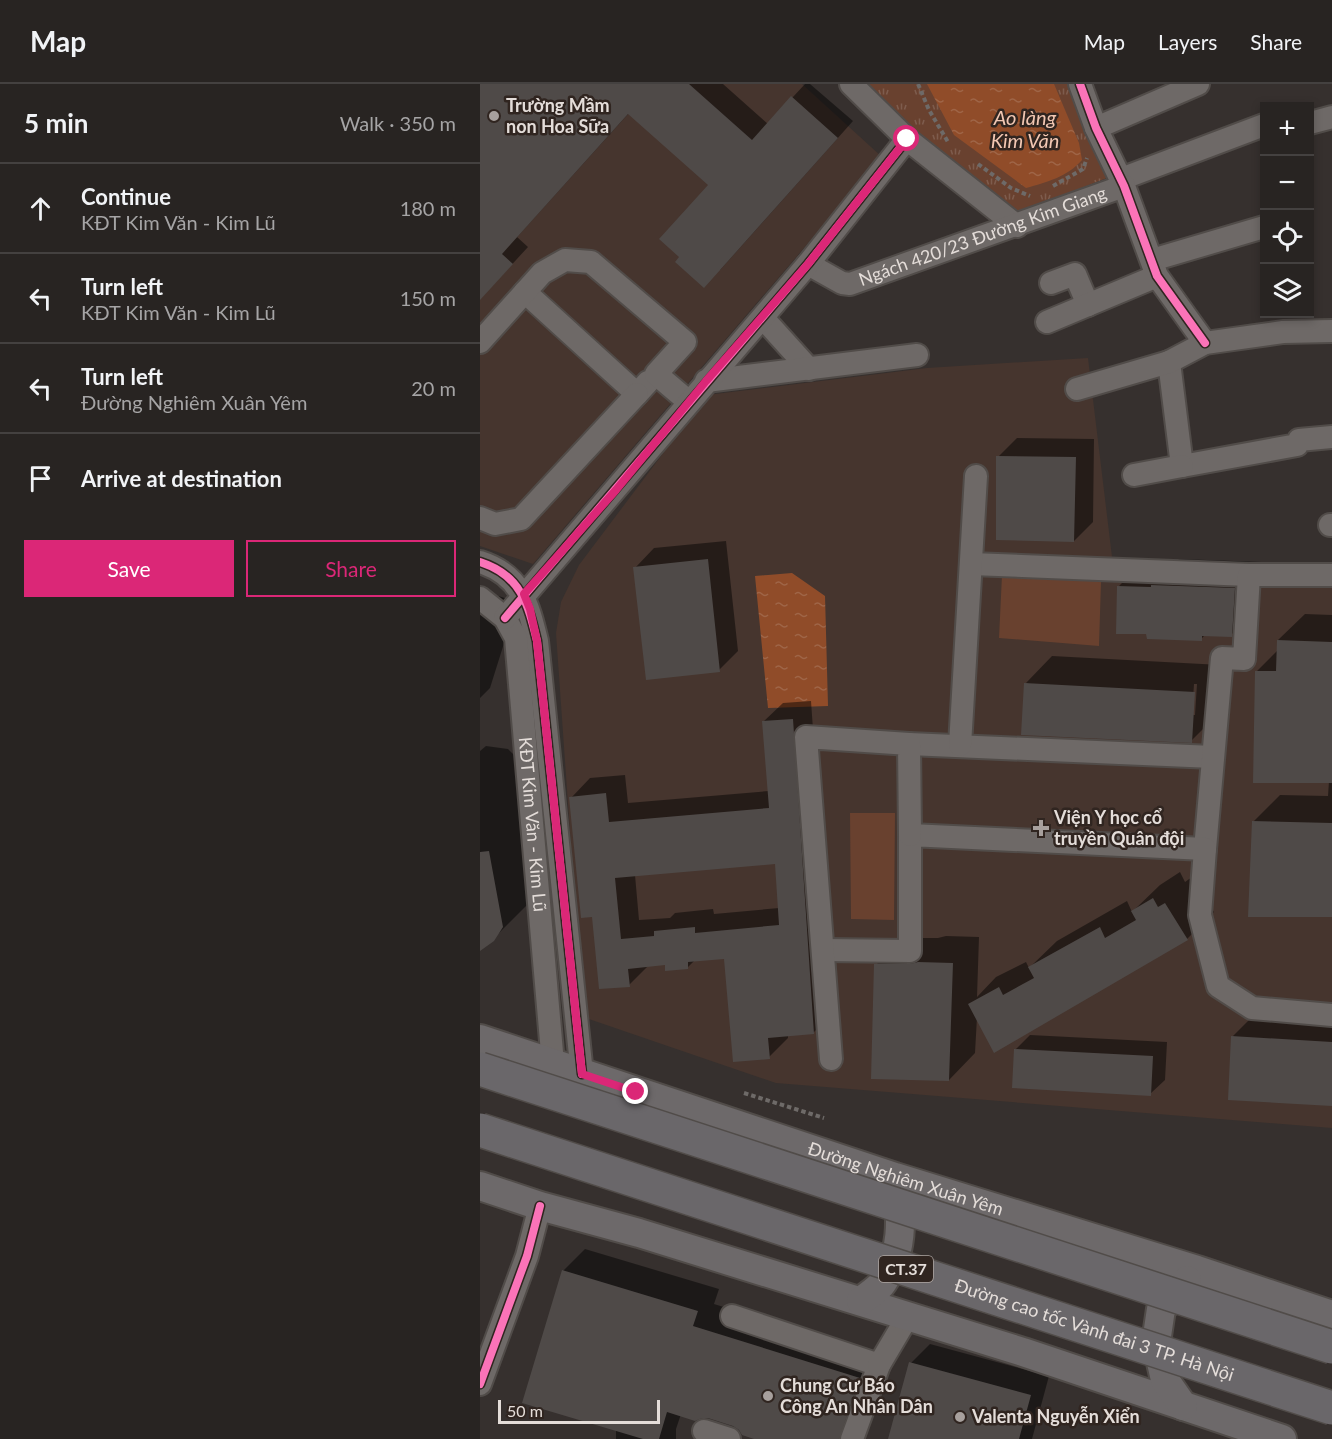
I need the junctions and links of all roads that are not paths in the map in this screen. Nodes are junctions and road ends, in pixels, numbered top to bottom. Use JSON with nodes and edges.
{"nodes":[{"id":1,"x":851,"y":84,"type":"edge"},
{"id":2,"x":1080,"y":84,"type":"edge"},
{"id":3,"x":1198,"y":84,"type":"edge"},
{"id":4,"x":1332,"y":117,"type":"edge"},
{"id":5,"x":1314,"y":122,"type":"edge"},
{"id":6,"x":1260,"y":127,"type":"edge"},
{"id":7,"x":1096,"y":128,"type":"junction"},
{"id":8,"x":907,"y":139,"type":"junction"},
{"id":9,"x":1122,"y":182,"type":"junction"},
{"id":10,"x":1017,"y":226,"type":"junction"},
{"id":11,"x":1260,"y":228,"type":"edge"},
{"id":12,"x":808,"y":264,"type":"junction"},
{"id":13,"x":1154,"y":268,"type":"junction"},
{"id":14,"x":1051,"y":283,"type":"dead end"},
{"id":15,"x":525,"y":292,"type":"junction"},
{"id":16,"x":1088,"y":305,"type":"junction"},
{"id":17,"x":763,"y":318,"type":"junction"},
{"id":18,"x":1047,"y":322,"type":"dead end"},
{"id":19,"x":1332,"y":331,"type":"edge"},
{"id":20,"x":480,"y":342,"type":"edge"},
{"id":21,"x":1205,"y":343,"type":"junction"},
{"id":22,"x":917,"y":355,"type":"dead end"},
{"id":23,"x":1169,"y":362,"type":"junction"},
{"id":24,"x":809,"y":369,"type":"junction"},
{"id":25,"x":656,"y":374,"type":"junction"},
{"id":26,"x":706,"y":381,"type":"junction"},
{"id":27,"x":1077,"y":389,"type":"dead end"},
{"id":28,"x":637,"y":394,"type":"junction"},
{"id":29,"x":689,"y":402,"type":"junction"},
{"id":30,"x":1332,"y":437,"type":"edge"},
{"id":31,"x":1182,"y":466,"type":"junction"},
{"id":32,"x":1134,"y":475,"type":"dead end"},
{"id":33,"x":976,"y":476,"type":"dead end"},
{"id":34,"x":480,"y":519,"type":"edge"},
{"id":35,"x":480,"y":562,"type":"edge"},
{"id":36,"x":971,"y":564,"type":"junction"},
{"id":37,"x":1249,"y":575,"type":"junction"},
{"id":38,"x":1332,"y":575,"type":"edge"},
{"id":39,"x":524,"y":594,"type":"junction"},
{"id":40,"x":480,"y":598,"type":"edge"},
{"id":41,"x":505,"y":618,"type":"junction"},
{"id":42,"x":909,"y":744,"type":"junction"},
{"id":43,"x":960,"y":745,"type":"junction"},
{"id":44,"x":1213,"y":757,"type":"junction"},
{"id":45,"x":550,"y":770,"type":"junction"},
{"id":46,"x":527,"y":775,"type":"junction"},
{"id":47,"x":910,"y":835,"type":"junction"},
{"id":48,"x":1205,"y":849,"type":"junction"},
{"id":49,"x":823,"y":950,"type":"junction"},
{"id":50,"x":1332,"y":1015,"type":"edge"},
{"id":51,"x":480,"y":1040,"type":"edge"},
{"id":52,"x":831,"y":1059,"type":"dead end"},
{"id":53,"x":553,"y":1064,"type":"junction"},
{"id":54,"x":480,"y":1070,"type":"edge"},
{"id":55,"x":582,"y":1074,"type":"junction"},
{"id":56,"x":480,"y":1130,"type":"edge"},
{"id":57,"x":895,"y":1177,"type":"junction"},
{"id":58,"x":480,"y":1186,"type":"edge"},
{"id":59,"x":540,"y":1206,"type":"junction"},
{"id":60,"x":1197,"y":1270,"type":"junction"},
{"id":61,"x":861,"y":1300,"type":"junction"},
{"id":62,"x":1332,"y":1315,"type":"edge"},
{"id":63,"x":732,"y":1316,"type":"dead end"},
{"id":64,"x":908,"y":1316,"type":"junction"},
{"id":65,"x":1332,"y":1347,"type":"edge"},
{"id":66,"x":879,"y":1365,"type":"junction"},
{"id":67,"x":480,"y":1384,"type":"edge"},
{"id":68,"x":1183,"y":1406,"type":"junction"},
{"id":69,"x":1332,"y":1408,"type":"edge"},
{"id":70,"x":704,"y":1431,"type":"dead end"},
{"id":71,"x":729,"y":1439,"type":"edge"},
{"id":72,"x":852,"y":1439,"type":"edge"},
{"id":73,"x":1282,"y":1439,"type":"edge"}],
"edges":[{"from":1,"to":8,"type":"street"},
{"from":2,"to":7,"type":"street"},
{"from":3,"to":7,"type":"street"},
{"from":4,"to":5,"type":"street"},
{"from":6,"to":9,"type":"street","name":"Ngách 420/23 Đường Kim Giang"},
{"from":7,"to":9,"type":"street"},
{"from":8,"to":10,"type":"street"},
{"from":8,"to":12,"type":"street"},
{"from":9,"to":10,"type":"street","name":"Ngách 420/23 Đường Kim Giang"},
{"from":9,"to":13,"type":"street"},
{"from":10,"to":12,"type":"street","name":"Ngách 420/23 Đường Kim Giang"},
{"from":11,"to":13,"type":"street"},
{"from":12,"to":17,"type":"street"},
{"from":13,"to":16,"type":"street"},
{"from":13,"to":21,"type":"street"},
{"from":14,"to":16,"type":"street"},
{"from":15,"to":20,"type":"street"},
{"from":15,"to":25,"type":"street"},
{"from":15,"to":28,"type":"street"},
{"from":16,"to":18,"type":"street"},
{"from":17,"to":24,"type":"street"},
{"from":17,"to":26,"type":"street"},
{"from":19,"to":21,"type":"street"},
{"from":21,"to":23,"type":"street"},
{"from":22,"to":24,"type":"street"},
{"from":23,"to":27,"type":"street"},
{"from":23,"to":31,"type":"street"},
{"from":24,"to":26,"type":"street"},
{"from":25,"to":28,"type":"street"},
{"from":25,"to":29,"type":"street"},
{"from":26,"to":29,"type":"street"},
{"from":28,"to":34,"type":"street"},
{"from":29,"to":39,"type":"street"},
{"from":30,"to":31,"type":"street"},
{"from":31,"to":32,"type":"street"},
{"from":33,"to":36,"type":"street"},
{"from":35,"to":39,"type":"street","name":"KĐT Kim Văn - Kim Lũ"},
{"from":36,"to":37,"type":"street"},
{"from":36,"to":43,"type":"street"},
{"from":37,"to":38,"type":"street"},
{"from":37,"to":44,"type":"street"},
{"from":39,"to":41,"type":"street"},
{"from":39,"to":45,"type":"street","name":"KĐT Kim Văn - Kim Lũ"},
{"from":40,"to":41,"type":"street","name":"KĐT Kim Văn - Kim Lũ"},
{"from":41,"to":46,"type":"street","name":"KĐT Kim Văn - Kim Lũ"},
{"from":42,"to":43,"type":"street"},
{"from":42,"to":47,"type":"street"},
{"from":42,"to":49,"type":"street"},
{"from":43,"to":44,"type":"street"},
{"from":44,"to":48,"type":"street"},
{"from":45,"to":46,"type":"street"},
{"from":45,"to":55,"type":"street","name":"KĐT Kim Văn - Kim Lũ"},
{"from":46,"to":53,"type":"street","name":"KĐT Kim Văn - Kim Lũ"},
{"from":47,"to":48,"type":"street"},
{"from":47,"to":49,"type":"street"},
{"from":48,"to":50,"type":"street"},
{"from":49,"to":52,"type":"street"},
{"from":51,"to":53,"type":"main road","name":"Đường Nghiêm Xuân Yêm"},
{"from":53,"to":55,"type":"main road","name":"Đường Nghiêm Xuân Yêm"},
{"from":54,"to":65,"type":"highway","bridge":true},
{"from":55,"to":57,"type":"main road","name":"Đường Nghiêm Xuân Yêm"},
{"from":56,"to":69,"type":"highway","name":"Đường cao tốc Vành đai 3 TP. Hà Nội","number":"CT.37","bridge":true},
{"from":57,"to":60,"type":"main road","name":"Đường Nghiêm Xuân Yêm"},
{"from":57,"to":61,"type":"main road"},
{"from":58,"to":59,"type":"main road"},
{"from":59,"to":61,"type":"main road"},
{"from":59,"to":67,"type":"street"},
{"from":60,"to":62,"type":"main road","name":"Đường Nghiêm Xuân Yêm"},
{"from":60,"to":68,"type":"main road"},
{"from":61,"to":64,"type":"main road"},
{"from":63,"to":66,"type":"street"},
{"from":64,"to":66,"type":"street"},
{"from":64,"to":68,"type":"main road"},
{"from":66,"to":72,"type":"street"},
{"from":68,"to":73,"type":"main road"},
{"from":70,"to":71,"type":"street"}]}
